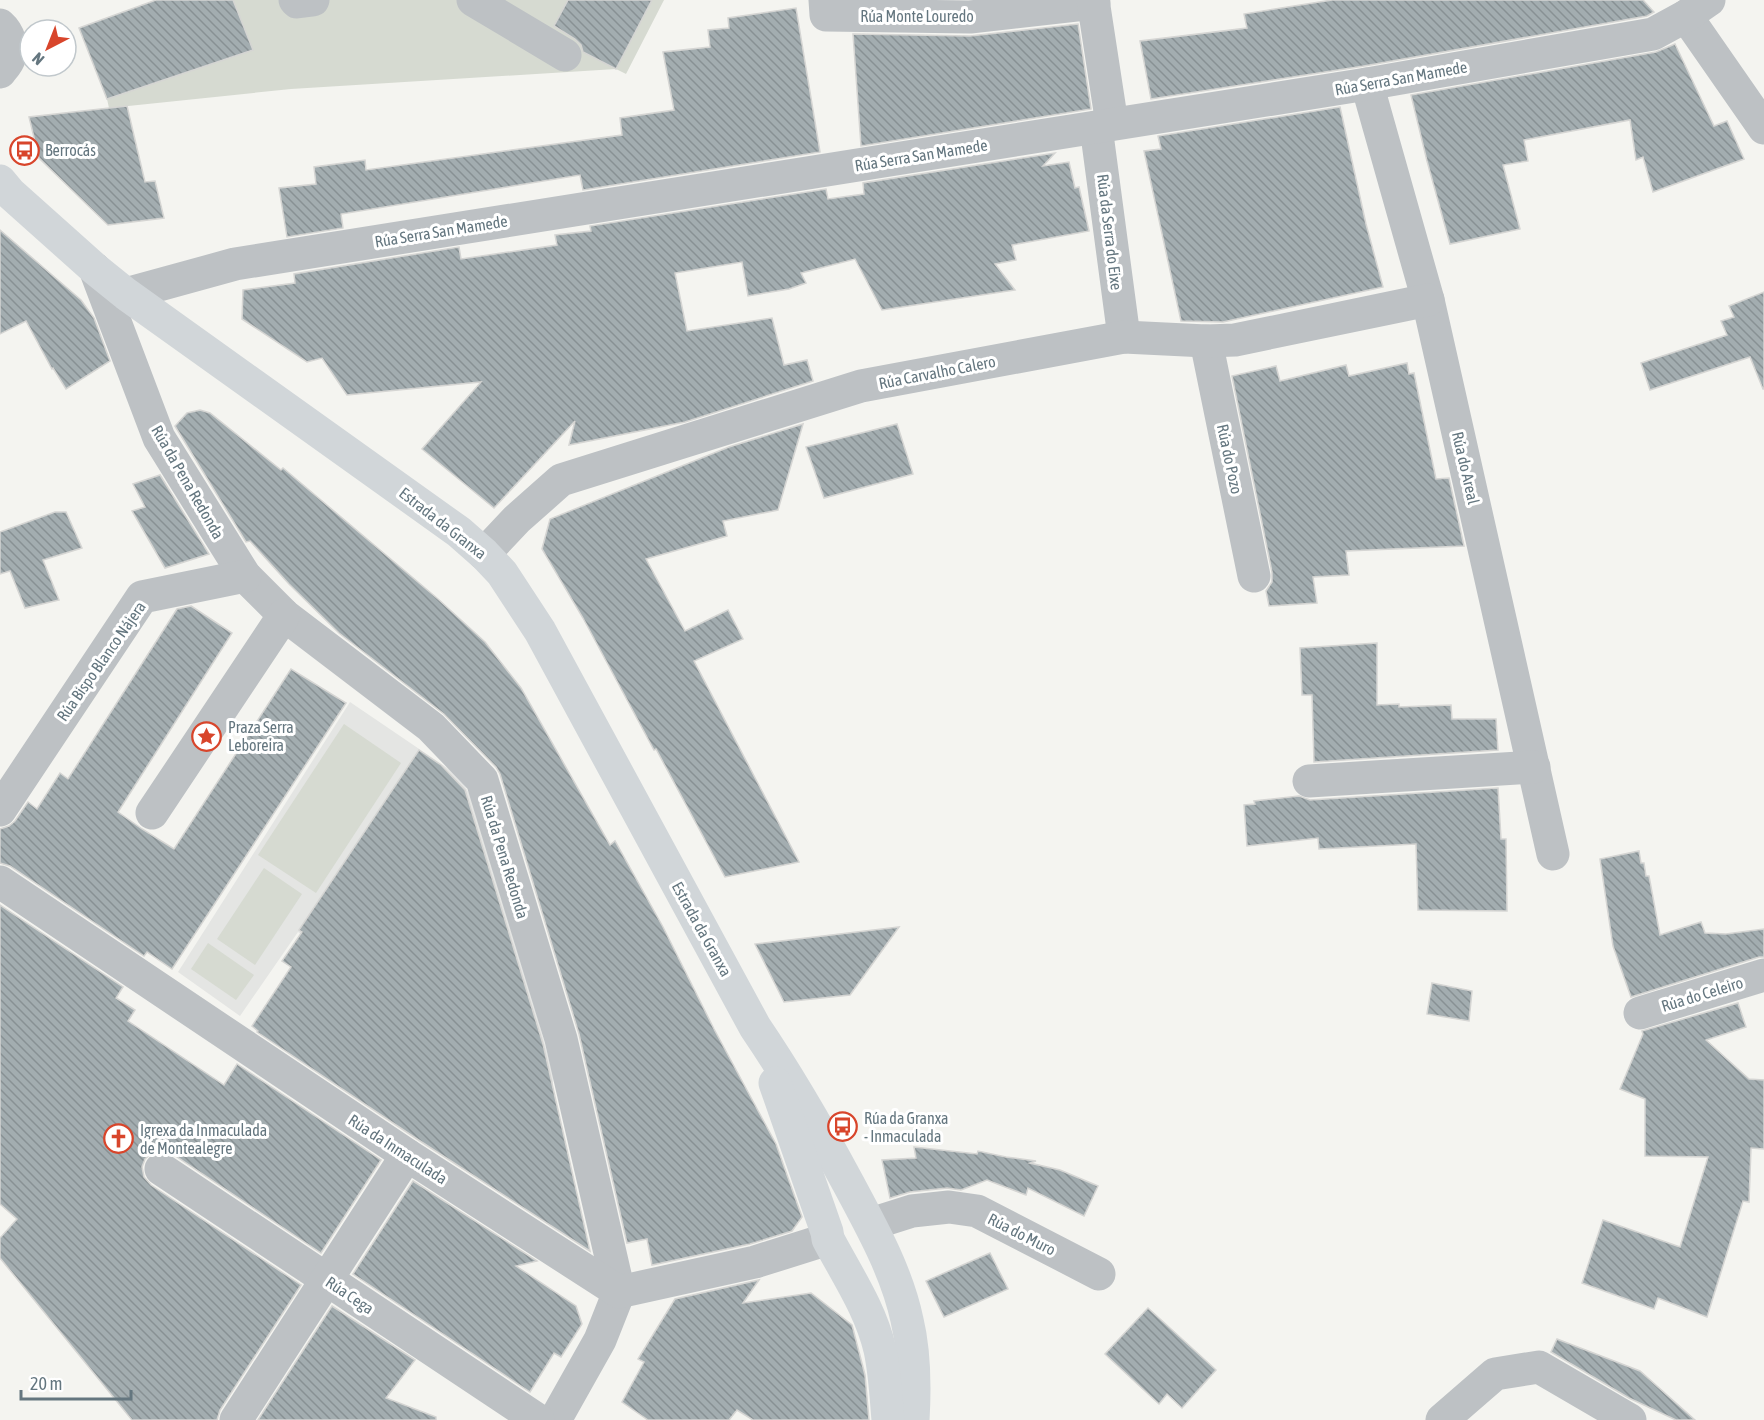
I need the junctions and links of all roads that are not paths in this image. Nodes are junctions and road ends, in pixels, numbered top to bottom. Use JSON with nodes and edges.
{"nodes":[{"id":1,"x":295,"y":0,"type":"edge"},
{"id":2,"x":313,"y":0,"type":"edge"},
{"id":3,"x":473,"y":0,"type":"edge"},
{"id":4,"x":825,"y":0,"type":"edge"},
{"id":5,"x":1094,"y":2,"type":"edge"},
{"id":6,"x":1697,"y":8,"type":"edge"},
{"id":7,"x":0,"y":25,"type":"edge"},
{"id":8,"x":565,"y":56,"type":"dead end"},
{"id":9,"x":0,"y":72,"type":"edge"},
{"id":10,"x":1367,"y":84,"type":"junction"},
{"id":11,"x":1104,"y":125,"type":"junction"},
{"id":12,"x":1764,"y":128,"type":"edge"},
{"id":13,"x":0,"y":181,"type":"edge"},
{"id":14,"x":95,"y":269,"type":"junction"},
{"id":15,"x":126,"y":294,"type":"junction"},
{"id":16,"x":1428,"y":300,"type":"junction"},
{"id":17,"x":1124,"y":337,"type":"junction"},
{"id":18,"x":1206,"y":341,"type":"junction"},
{"id":19,"x":484,"y":554,"type":"junction"},
{"id":20,"x":245,"y":576,"type":"junction"},
{"id":21,"x":1254,"y":576,"type":"dead end"},
{"id":22,"x":284,"y":615,"type":"junction"},
{"id":23,"x":1534,"y":767,"type":"junction"},
{"id":24,"x":1309,"y":781,"type":"dead end"},
{"id":25,"x":0,"y":810,"type":"edge"},
{"id":26,"x":152,"y":813,"type":"dead end"},
{"id":27,"x":1553,"y":854,"type":"dead end"},
{"id":28,"x":0,"y":882,"type":"edge"},
{"id":29,"x":1764,"y":975,"type":"edge"},
{"id":30,"x":1640,"y":1013,"type":"dead end"},
{"id":31,"x":755,"y":1026,"type":"junction"},
{"id":32,"x":407,"y":1155,"type":"junction"},
{"id":33,"x":161,"y":1169,"type":"dead end"},
{"id":34,"x":870,"y":1224,"type":"junction"},
{"id":35,"x":829,"y":1239,"type":"junction"},
{"id":36,"x":1100,"y":1274,"type":"dead end"},
{"id":37,"x":327,"y":1280,"type":"junction"},
{"id":38,"x":619,"y":1292,"type":"junction"},
{"id":39,"x":236,"y":1420,"type":"edge"},
{"id":40,"x":538,"y":1420,"type":"edge"},
{"id":41,"x":555,"y":1420,"type":"edge"},
{"id":42,"x":888,"y":1420,"type":"edge"},
{"id":43,"x":913,"y":1420,"type":"edge"},
{"id":44,"x":1442,"y":1420,"type":"edge"},
{"id":45,"x":1629,"y":1420,"type":"edge"}],
"edges":[{"from":1,"to":2,"type":"street"},
{"from":3,"to":8,"type":"street"},
{"from":4,"to":5,"type":"street","name":"Rúa Monte Louredo"},
{"from":5,"to":11,"type":"street","name":"Rúa da Serra do Eixe"},
{"from":6,"to":10,"type":"street","name":"Rúa Serra San Mamede"},
{"from":6,"to":12,"type":"street"},
{"from":7,"to":9,"type":"street"},
{"from":10,"to":11,"type":"street","name":"Rúa Serra San Mamede"},
{"from":10,"to":16,"type":"street","name":"Rúa do Areal"},
{"from":11,"to":15,"type":"street","name":"Rúa Serra San Mamede"},
{"from":11,"to":17,"type":"street","name":"Rúa da Serra do Eixe"},
{"from":13,"to":14,"type":"main road","name":"Estrada da Granxa"},
{"from":14,"to":15,"type":"main road","name":"Estrada da Granxa"},
{"from":14,"to":20,"type":"street","name":"Rúa da Pena Redonda"},
{"from":15,"to":19,"type":"main road","name":"Estrada da Granxa"},
{"from":16,"to":18,"type":"street","name":"Rúa Carvalho Calero"},
{"from":16,"to":23,"type":"street","name":"Rúa do Areal"},
{"from":17,"to":18,"type":"street","name":"Rúa Carvalho Calero"},
{"from":17,"to":19,"type":"street","name":"Rúa Carvalho Calero"},
{"from":18,"to":21,"type":"street","name":"Rúa do Pozo"},
{"from":19,"to":31,"type":"main road","name":"Estrada da Granxa"},
{"from":20,"to":22,"type":"street","name":"Rúa da Pena Redonda"},
{"from":20,"to":25,"type":"street","name":"Rúa Bispo Blanco Nájera"},
{"from":22,"to":26,"type":"street"},
{"from":22,"to":38,"type":"street","name":"Rúa da Pena Redonda"},
{"from":23,"to":24,"type":"street"},
{"from":23,"to":27,"type":"street","name":"Rúa do Areal"},
{"from":28,"to":32,"type":"street","name":"Rúa da Inmaculada"},
{"from":29,"to":30,"type":"street","name":"Rúa do Celeiro"},
{"from":31,"to":34,"type":"main road","name":"Estrada da Granxa"},
{"from":31,"to":35,"type":"main road","name":"Estrada da Granxa"},
{"from":32,"to":37,"type":"street"},
{"from":32,"to":38,"type":"street","name":"Rúa da Inmaculada"},
{"from":33,"to":37,"type":"street","name":"Rúa Cega"},
{"from":34,"to":35,"type":"main road"},
{"from":34,"to":36,"type":"street","name":"Rúa do Muro"},
{"from":34,"to":43,"type":"main road","name":"Estrada da Granxa"},
{"from":35,"to":38,"type":"street"},
{"from":35,"to":42,"type":"main road","name":"Estrada da Granxa"},
{"from":37,"to":39,"type":"street"},
{"from":37,"to":40,"type":"street","name":"Rúa Cega"},
{"from":38,"to":41,"type":"street"},
{"from":44,"to":45,"type":"street"}]}
